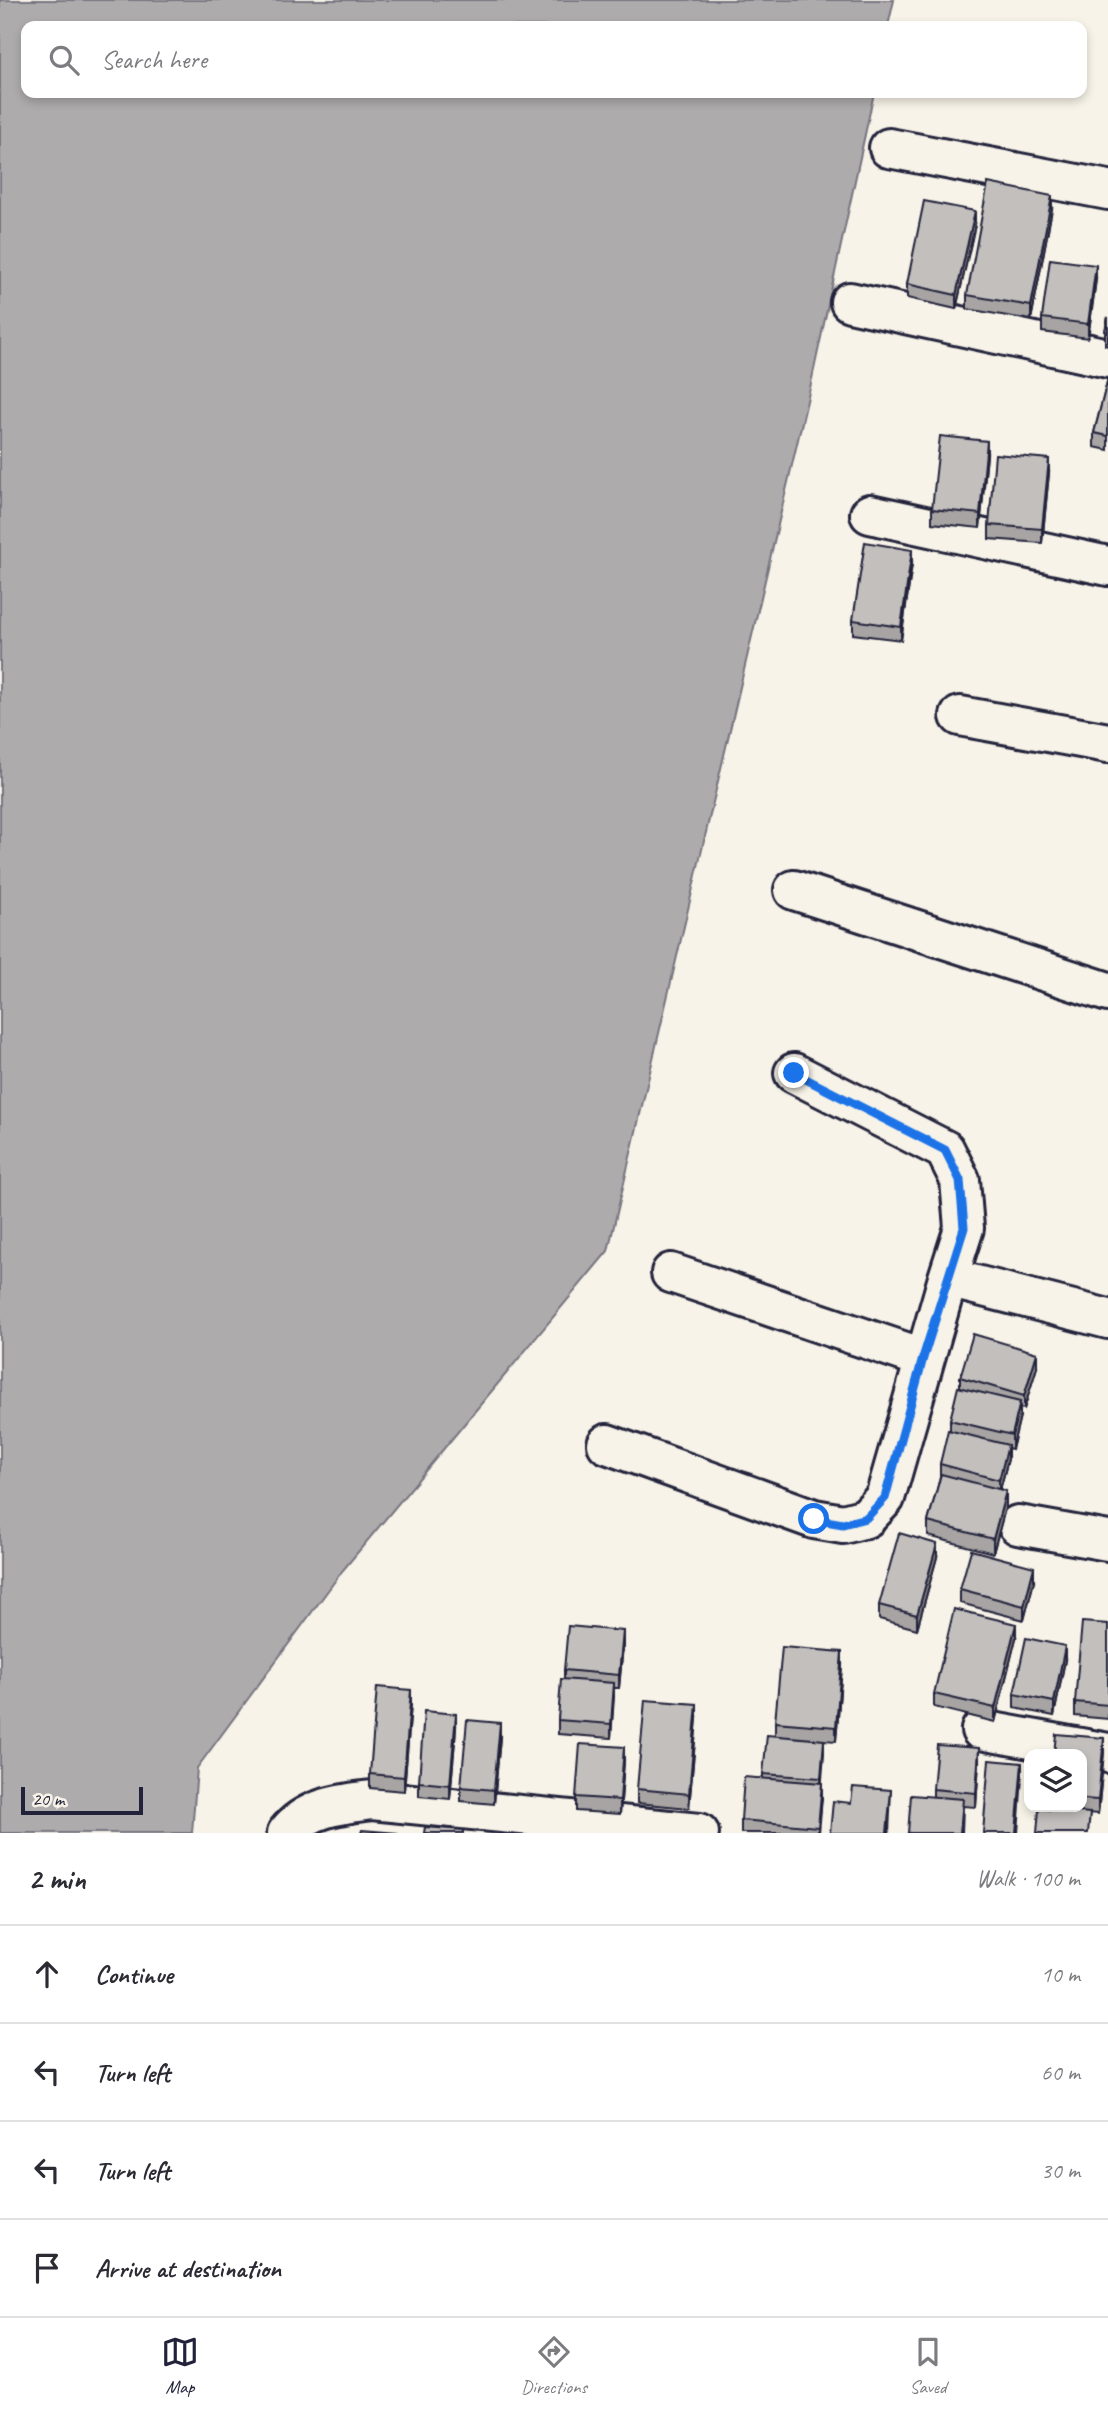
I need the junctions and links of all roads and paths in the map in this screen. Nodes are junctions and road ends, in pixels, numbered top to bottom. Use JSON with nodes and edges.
{"nodes":[{"id":1,"x":889,"y":148,"type":"dead end"},
{"id":2,"x":1108,"y":190,"type":"edge"},
{"id":3,"x":850,"y":302,"type":"dead end"},
{"id":4,"x":1108,"y":358,"type":"edge"},
{"id":5,"x":870,"y":514,"type":"dead end"},
{"id":6,"x":1108,"y":566,"type":"edge"},
{"id":7,"x":960,"y":716,"type":"dead end"},
{"id":8,"x":1108,"y":743,"type":"edge"},
{"id":9,"x":794,"y":890,"type":"dead end"},
{"id":10,"x":1108,"y":992,"type":"edge"},
{"id":11,"x":794,"y":1073,"type":"dead end"},
{"id":12,"x":671,"y":1273,"type":"dead end"},
{"id":13,"x":948,"y":1279,"type":"junction"},
{"id":14,"x":1108,"y":1319,"type":"edge"},
{"id":15,"x":923,"y":1358,"type":"junction"},
{"id":16,"x":607,"y":1444,"type":"dead end"},
{"id":17,"x":1018,"y":1525,"type":"dead end"},
{"id":18,"x":1108,"y":1541,"type":"edge"},
{"id":19,"x":981,"y":1730,"type":"dead end"},
{"id":20,"x":1108,"y":1754,"type":"edge"},
{"id":21,"x":287,"y":1833,"type":"edge"},
{"id":22,"x":699,"y":1833,"type":"edge"}],
"edges":[{"from":1,"to":2,"type":"street"},
{"from":3,"to":4,"type":"street"},
{"from":5,"to":6,"type":"street"},
{"from":7,"to":8,"type":"street"},
{"from":9,"to":10,"type":"street"},
{"from":11,"to":13,"type":"street"},
{"from":12,"to":15,"type":"street"},
{"from":13,"to":14,"type":"street"},
{"from":13,"to":15,"type":"street"},
{"from":15,"to":16,"type":"street"},
{"from":17,"to":18,"type":"street"},
{"from":19,"to":20,"type":"street"},
{"from":21,"to":22,"type":"street"}]}
